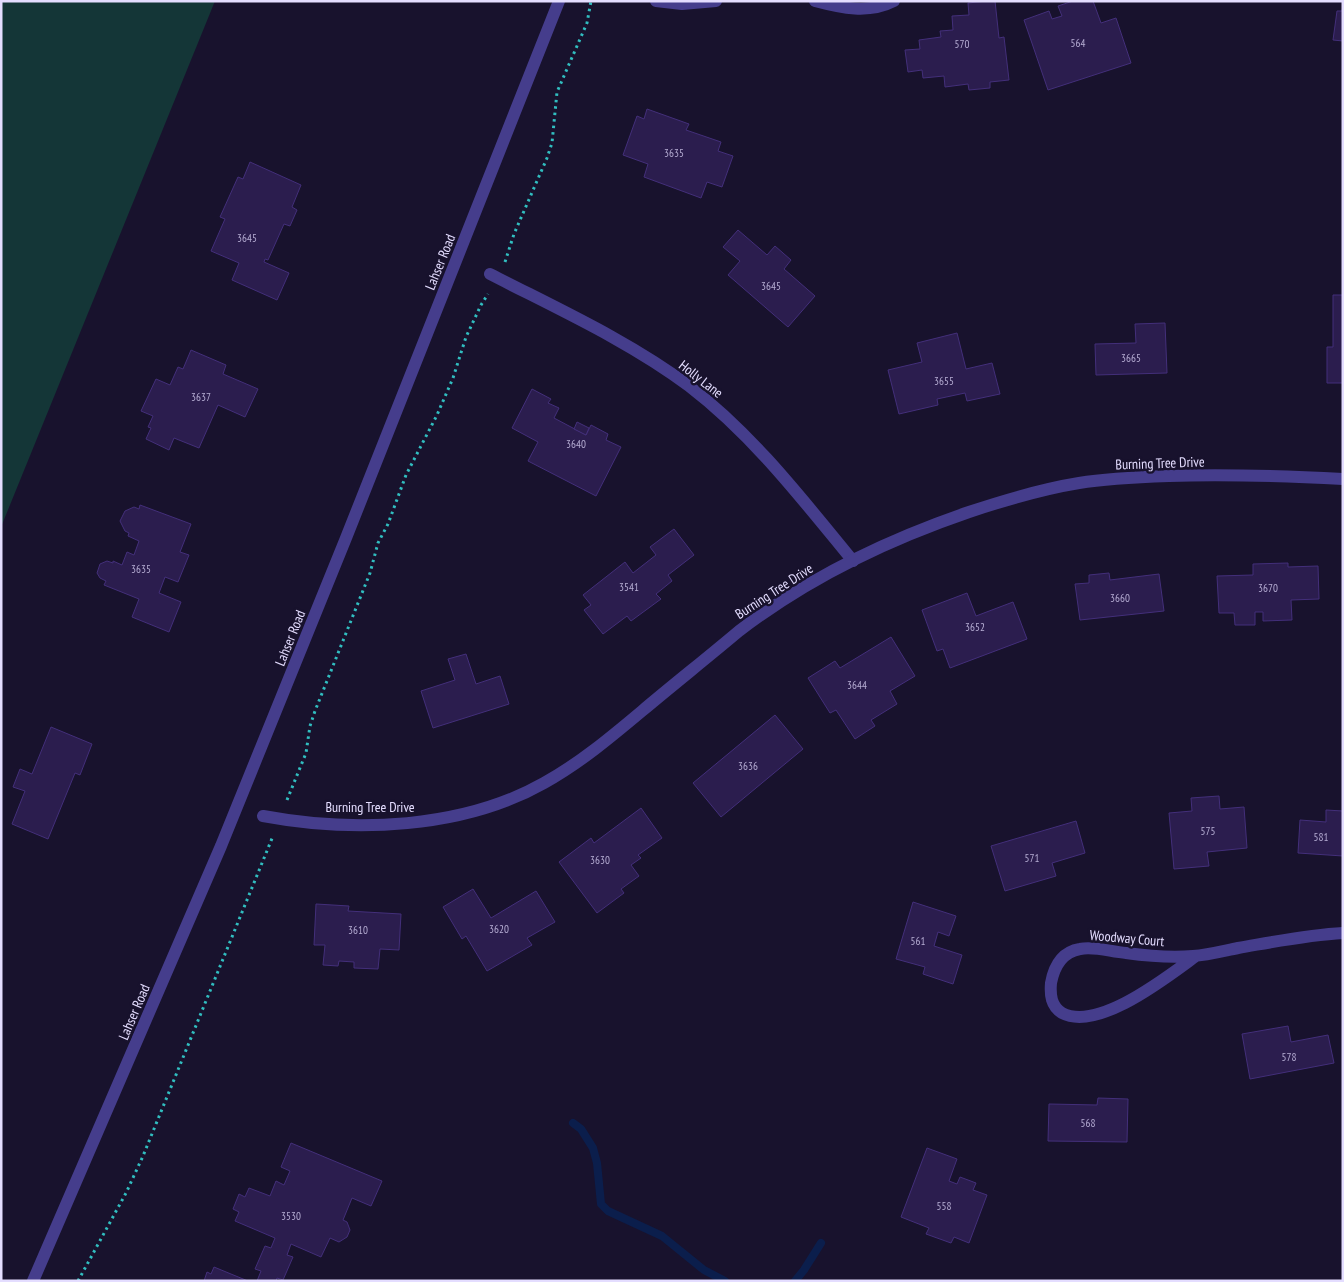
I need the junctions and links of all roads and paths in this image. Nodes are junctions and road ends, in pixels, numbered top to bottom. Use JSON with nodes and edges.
{"nodes":[{"id":1,"x":559,"y":1,"type":"edge"},
{"id":2,"x":591,"y":1,"type":"edge"},
{"id":3,"x":656,"y":1,"type":"edge"},
{"id":4,"x":716,"y":1,"type":"edge"},
{"id":5,"x":815,"y":1,"type":"edge"},
{"id":6,"x":894,"y":1,"type":"edge"},
{"id":7,"x":503,"y":268,"type":"dead end"},
{"id":8,"x":490,"y":274,"type":"dead end"},
{"id":9,"x":491,"y":289,"type":"dead end"},
{"id":10,"x":1343,"y":479,"type":"edge"},
{"id":11,"x":853,"y":560,"type":"junction"},
{"id":12,"x":285,"y":805,"type":"dead end"},
{"id":13,"x":263,"y":816,"type":"dead end"},
{"id":14,"x":275,"y":831,"type":"dead end"},
{"id":15,"x":1343,"y":934,"type":"edge"},
{"id":16,"x":1196,"y":956,"type":"junction"},
{"id":17,"x":33,"y":1281,"type":"edge"},
{"id":18,"x":78,"y":1281,"type":"edge"}],
"edges":[{"from":1,"to":17,"type":"street","name":"Lahser Road"},
{"from":2,"to":7,"type":"path"},
{"from":3,"to":4,"type":"street"},
{"from":5,"to":6,"type":"street"},
{"from":8,"to":11,"type":"street","name":"Holly Lane"},
{"from":9,"to":12,"type":"path"},
{"from":10,"to":11,"type":"street","name":"Burning Tree Drive"},
{"from":11,"to":13,"type":"street","name":"Burning Tree Drive"},
{"from":14,"to":18,"type":"path"},
{"from":15,"to":16,"type":"street","name":"Woodway Court"},
{"from":16,"to":16,"type":"street","name":"Woodway Court"}]}
